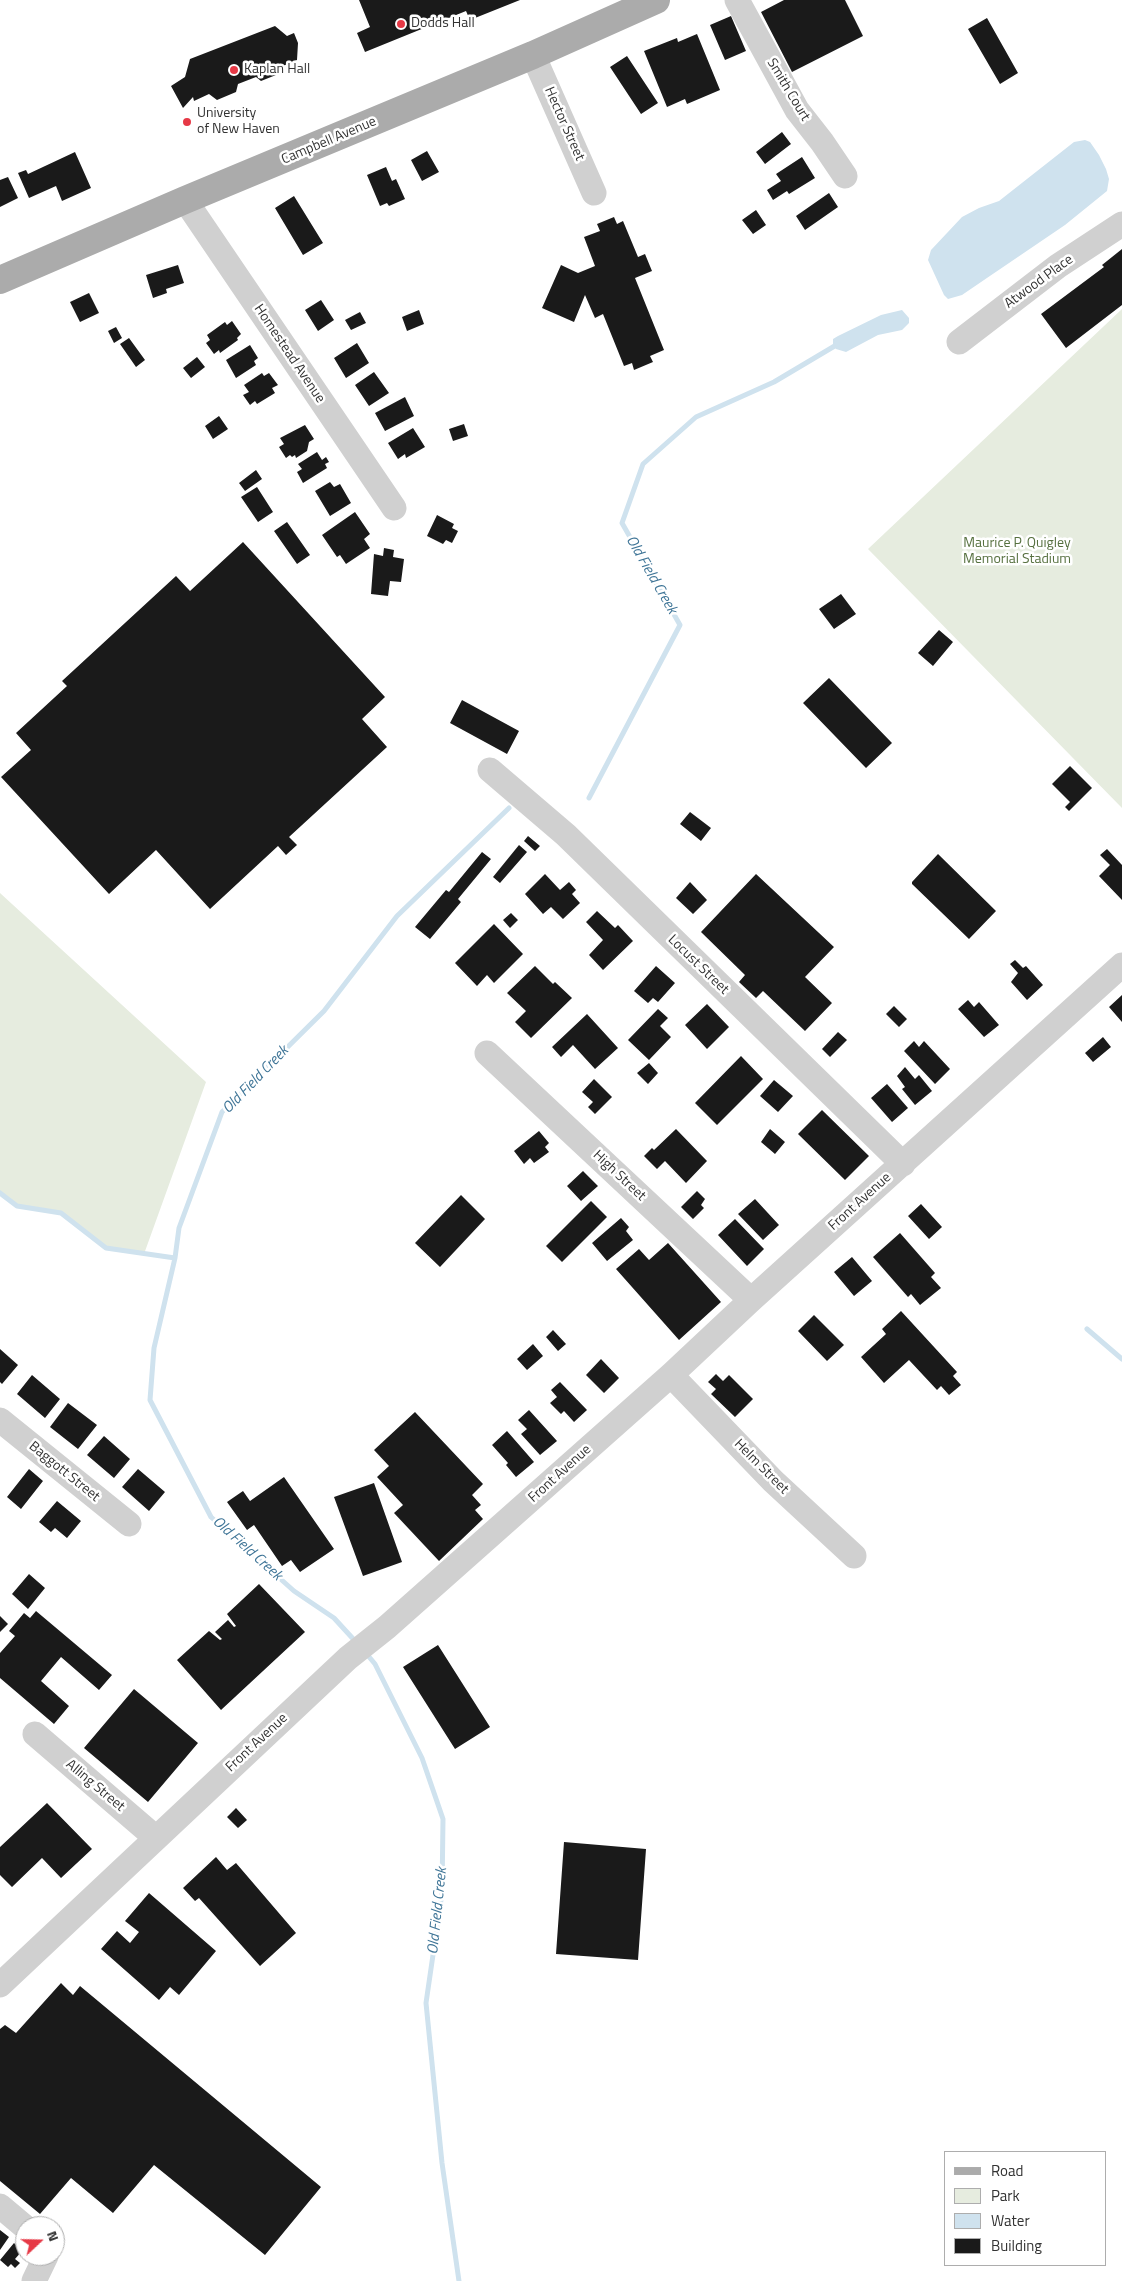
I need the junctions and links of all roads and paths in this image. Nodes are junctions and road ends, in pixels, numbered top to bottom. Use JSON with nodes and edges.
{"nodes":[{"id":1,"x":656,"y":0,"type":"edge"},
{"id":2,"x":737,"y":0,"type":"edge"},
{"id":3,"x":533,"y":55,"type":"junction"},
{"id":4,"x":846,"y":176,"type":"dead end"},
{"id":5,"x":594,"y":193,"type":"dead end"},
{"id":6,"x":185,"y":200,"type":"junction"},
{"id":7,"x":1122,"y":224,"type":"edge"},
{"id":8,"x":0,"y":280,"type":"edge"},
{"id":9,"x":959,"y":342,"type":"dead end"},
{"id":10,"x":394,"y":508,"type":"dead end"},
{"id":11,"x":490,"y":770,"type":"dead end"},
{"id":12,"x":1122,"y":965,"type":"edge"},
{"id":13,"x":486,"y":1053,"type":"dead end"},
{"id":14,"x":903,"y":1164,"type":"junction"},
{"id":15,"x":751,"y":1300,"type":"junction"},
{"id":16,"x":671,"y":1375,"type":"junction"},
{"id":17,"x":0,"y":1420,"type":"edge"},
{"id":18,"x":129,"y":1524,"type":"dead end"},
{"id":19,"x":854,"y":1556,"type":"dead end"},
{"id":20,"x":35,"y":1734,"type":"dead end"},
{"id":21,"x":156,"y":1838,"type":"junction"},
{"id":22,"x":0,"y":1985,"type":"edge"},
{"id":23,"x":0,"y":2206,"type":"edge"},
{"id":24,"x":15,"y":2219,"type":"edge"},
{"id":25,"x":41,"y":2266,"type":"edge"},
{"id":26,"x":34,"y":2281,"type":"edge"}],
"edges":[{"from":1,"to":3,"type":"main road","name":"Campbell Avenue"},
{"from":2,"to":4,"type":"street","name":"Smith Court"},
{"from":3,"to":5,"type":"street","name":"Hector Street"},
{"from":3,"to":6,"type":"main road","name":"Campbell Avenue"},
{"from":6,"to":8,"type":"main road","name":"Campbell Avenue"},
{"from":6,"to":10,"type":"street","name":"Homestead Avenue"},
{"from":7,"to":9,"type":"street","name":"Atwood Place"},
{"from":11,"to":14,"type":"street","name":"Locust Street"},
{"from":12,"to":14,"type":"street","name":"Front Avenue"},
{"from":13,"to":15,"type":"street","name":"High Street"},
{"from":14,"to":15,"type":"street","name":"Front Avenue"},
{"from":15,"to":16,"type":"street","name":"Front Avenue"},
{"from":16,"to":19,"type":"street","name":"Helm Street"},
{"from":16,"to":21,"type":"street","name":"Front Avenue"},
{"from":17,"to":18,"type":"street","name":"Baggott Street"},
{"from":20,"to":21,"type":"street","name":"Alling Street"},
{"from":21,"to":22,"type":"street","name":"Front Avenue"},
{"from":23,"to":24,"type":"street"},
{"from":25,"to":26,"type":"street"}]}
